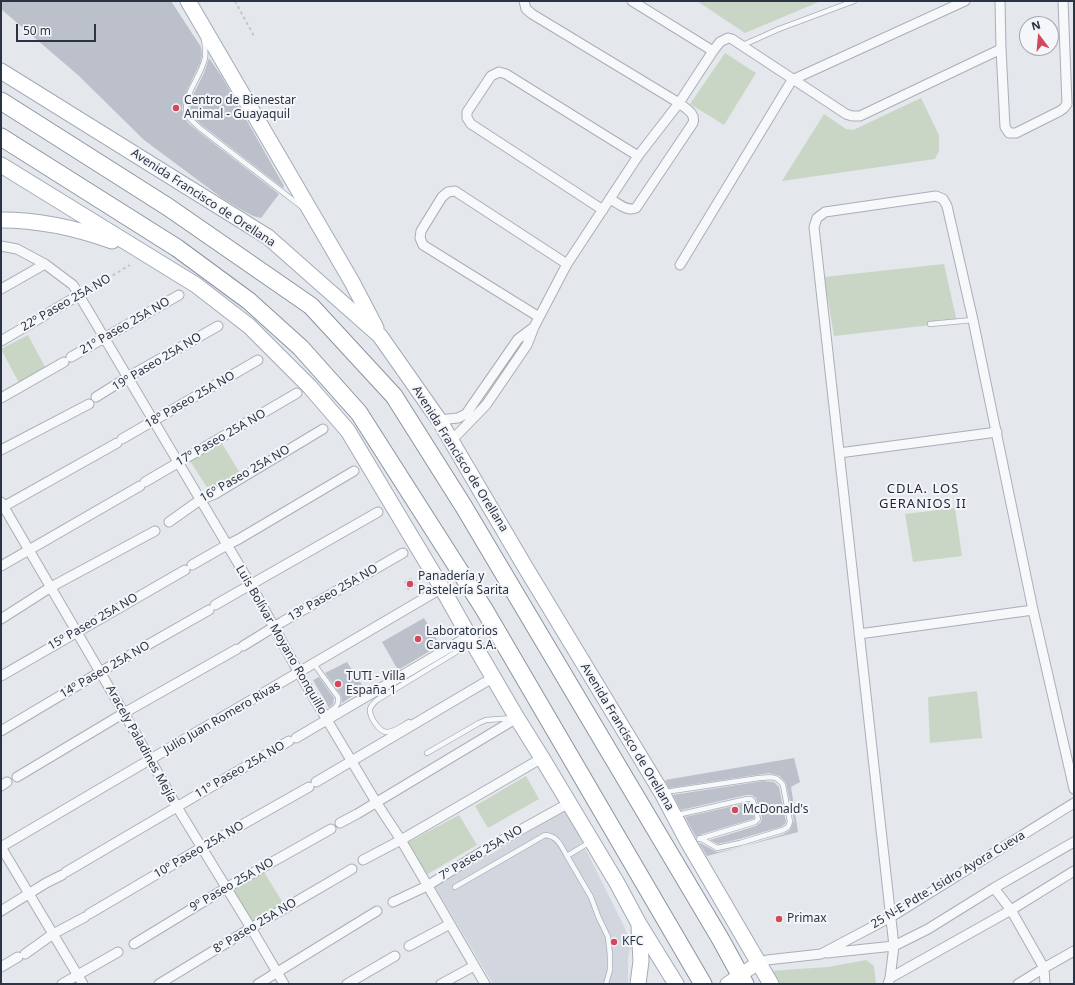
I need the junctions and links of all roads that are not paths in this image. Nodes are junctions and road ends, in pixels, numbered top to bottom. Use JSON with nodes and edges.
{"nodes":[{"id":1,"x":188,"y":1,"type":"edge"},
{"id":2,"x":524,"y":1,"type":"edge"},
{"id":3,"x":632,"y":1,"type":"edge"},
{"id":4,"x":854,"y":1,"type":"edge"},
{"id":5,"x":965,"y":1,"type":"edge"},
{"id":6,"x":1000,"y":1,"type":"edge"},
{"id":7,"x":1063,"y":1,"type":"edge"},
{"id":8,"x":201,"y":25,"type":"junction"},
{"id":9,"x":743,"y":45,"type":"junction"},
{"id":10,"x":1001,"y":48,"type":"junction"},
{"id":11,"x":712,"y":51,"type":"junction"},
{"id":12,"x":1,"y":71,"type":"edge"},
{"id":13,"x":792,"y":80,"type":"junction"},
{"id":14,"x":1,"y":101,"type":"edge"},
{"id":15,"x":679,"y":103,"type":"junction"},
{"id":16,"x":1,"y":137,"type":"edge"},
{"id":17,"x":638,"y":156,"type":"junction"},
{"id":18,"x":1,"y":165,"type":"edge"},
{"id":19,"x":610,"y":199,"type":"junction"},
{"id":20,"x":603,"y":210,"type":"junction"},
{"id":21,"x":314,"y":217,"type":"junction"},
{"id":22,"x":1,"y":220,"type":"edge"},
{"id":23,"x":1,"y":246,"type":"edge"},
{"id":24,"x":141,"y":252,"type":"junction"},
{"id":25,"x":46,"y":264,"type":"junction"},
{"id":26,"x":567,"y":264,"type":"junction"},
{"id":27,"x":680,"y":265,"type":"dead end"},
{"id":28,"x":1,"y":289,"type":"edge"},
{"id":29,"x":79,"y":295,"type":"junction"},
{"id":30,"x":179,"y":295,"type":"dead end"},
{"id":31,"x":540,"y":317,"type":"junction"},
{"id":32,"x":973,"y":320,"type":"junction"},
{"id":33,"x":930,"y":324,"type":"dead end"},
{"id":34,"x":218,"y":326,"type":"dead end"},
{"id":35,"x":380,"y":336,"type":"junction"},
{"id":36,"x":104,"y":338,"type":"junction"},
{"id":37,"x":1,"y":341,"type":"edge"},
{"id":38,"x":258,"y":360,"type":"dead end"},
{"id":39,"x":128,"y":377,"type":"junction"},
{"id":40,"x":297,"y":393,"type":"dead end"},
{"id":41,"x":1,"y":398,"type":"edge"},
{"id":42,"x":470,"y":417,"type":"junction"},
{"id":43,"x":439,"y":420,"type":"junction"},
{"id":44,"x":153,"y":421,"type":"junction"},
{"id":45,"x":323,"y":429,"type":"dead end"},
{"id":46,"x":997,"y":432,"type":"junction"},
{"id":47,"x":451,"y":441,"type":"junction"},
{"id":48,"x":1,"y":450,"type":"edge"},
{"id":49,"x":839,"y":453,"type":"junction"},
{"id":50,"x":178,"y":463,"type":"junction"},
{"id":51,"x":354,"y":471,"type":"dead end"},
{"id":52,"x":200,"y":500,"type":"junction"},
{"id":53,"x":2,"y":506,"type":"edge"},
{"id":54,"x":378,"y":512,"type":"dead end"},
{"id":55,"x":170,"y":522,"type":"dead end"},
{"id":56,"x":155,"y":531,"type":"dead end"},
{"id":57,"x":227,"y":545,"type":"junction"},
{"id":58,"x":29,"y":550,"type":"junction"},
{"id":59,"x":403,"y":553,"type":"dead end"},
{"id":60,"x":1,"y":566,"type":"edge"},
{"id":61,"x":250,"y":585,"type":"junction"},
{"id":62,"x":51,"y":588,"type":"junction"},
{"id":63,"x":442,"y":588,"type":"junction"},
{"id":64,"x":1033,"y":610,"type":"junction"},
{"id":65,"x":1,"y":619,"type":"edge"},
{"id":66,"x":274,"y":627,"type":"junction"},
{"id":67,"x":77,"y":631,"type":"junction"},
{"id":68,"x":859,"y":634,"type":"junction"},
{"id":69,"x":471,"y":639,"type":"junction"},
{"id":70,"x":314,"y":664,"type":"junction"},
{"id":71,"x":100,"y":672,"type":"junction"},
{"id":72,"x":299,"y":673,"type":"junction"},
{"id":73,"x":492,"y":675,"type":"junction"},
{"id":74,"x":1,"y":676,"type":"edge"},
{"id":75,"x":124,"y":713,"type":"junction"},
{"id":76,"x":326,"y":717,"type":"junction"},
{"id":77,"x":517,"y":718,"type":"junction"},
{"id":78,"x":1,"y":731,"type":"edge"},
{"id":79,"x":427,"y":753,"type":"dead end"},
{"id":80,"x":542,"y":758,"type":"junction"},
{"id":81,"x":150,"y":760,"type":"junction"},
{"id":82,"x":351,"y":761,"type":"junction"},
{"id":83,"x":17,"y":777,"type":"dead end"},
{"id":84,"x":1074,"y":789,"type":"edge"},
{"id":85,"x":662,"y":793,"type":"junction"},
{"id":86,"x":376,"y":802,"type":"junction"},
{"id":87,"x":569,"y":803,"type":"junction"},
{"id":88,"x":1074,"y":803,"type":"edge"},
{"id":89,"x":177,"y":807,"type":"junction"},
{"id":90,"x":674,"y":815,"type":"junction"},
{"id":91,"x":340,"y":823,"type":"dead end"},
{"id":92,"x":331,"y":829,"type":"dead end"},
{"id":93,"x":401,"y":840,"type":"junction"},
{"id":94,"x":694,"y":840,"type":"junction"},
{"id":95,"x":592,"y":841,"type":"junction"},
{"id":96,"x":1074,"y":842,"type":"edge"},
{"id":97,"x":1,"y":847,"type":"edge"},
{"id":98,"x":201,"y":848,"type":"junction"},
{"id":99,"x":567,"y":856,"type":"junction"},
{"id":100,"x":363,"y":860,"type":"dead end"},
{"id":101,"x":352,"y":869,"type":"dead end"},
{"id":102,"x":1074,"y":871,"type":"edge"},
{"id":103,"x":427,"y":886,"type":"junction"},
{"id":104,"x":455,"y":887,"type":"dead end"},
{"id":105,"x":226,"y":888,"type":"junction"},
{"id":106,"x":994,"y":888,"type":"junction"},
{"id":107,"x":29,"y":893,"type":"junction"},
{"id":108,"x":393,"y":902,"type":"dead end"},
{"id":109,"x":1011,"y":910,"type":"junction"},
{"id":110,"x":1,"y":911,"type":"edge"},
{"id":111,"x":377,"y":911,"type":"dead end"},
{"id":112,"x":891,"y":916,"type":"junction"},
{"id":113,"x":450,"y":924,"type":"junction"},
{"id":114,"x":639,"y":924,"type":"junction"},
{"id":115,"x":251,"y":928,"type":"junction"},
{"id":116,"x":53,"y":934,"type":"junction"},
{"id":117,"x":134,"y":944,"type":"dead end"},
{"id":118,"x":409,"y":946,"type":"dead end"},
{"id":119,"x":894,"y":946,"type":"junction"},
{"id":120,"x":1074,"y":951,"type":"edge"},
{"id":121,"x":118,"y":952,"type":"dead end"},
{"id":122,"x":821,"y":954,"type":"junction"},
{"id":123,"x":395,"y":956,"type":"dead end"},
{"id":124,"x":758,"y":963,"type":"junction"},
{"id":125,"x":474,"y":966,"type":"junction"},
{"id":126,"x":1,"y":967,"type":"edge"},
{"id":127,"x":1044,"y":968,"type":"junction"},
{"id":128,"x":277,"y":973,"type":"junction"},
{"id":129,"x":76,"y":975,"type":"junction"},
{"id":130,"x":737,"y":981,"type":"edge"},
{"id":131,"x":889,"y":981,"type":"edge"},
{"id":132,"x":62,"y":984,"type":"edge"},
{"id":133,"x":83,"y":984,"type":"edge"},
{"id":134,"x":159,"y":984,"type":"edge"},
{"id":135,"x":258,"y":984,"type":"edge"},
{"id":136,"x":284,"y":984,"type":"edge"},
{"id":137,"x":347,"y":984,"type":"edge"},
{"id":138,"x":441,"y":984,"type":"edge"},
{"id":139,"x":485,"y":984,"type":"edge"},
{"id":140,"x":606,"y":984,"type":"edge"},
{"id":141,"x":638,"y":984,"type":"edge"},
{"id":142,"x":676,"y":984,"type":"edge"},
{"id":143,"x":703,"y":984,"type":"edge"},
{"id":144,"x":771,"y":984,"type":"edge"},
{"id":145,"x":1018,"y":984,"type":"edge"},
{"id":146,"x":1045,"y":984,"type":"edge"}],
"edges":[{"from":1,"to":8,"type":"main road"},
{"from":2,"to":15,"type":"street"},
{"from":3,"to":11,"type":"street"},
{"from":4,"to":9,"type":"lane"},
{"from":5,"to":13,"type":"street"},
{"from":6,"to":10,"type":"street"},
{"from":7,"to":10,"type":"street"},
{"from":8,"to":21,"type":"main road"},
{"from":8,"to":21,"type":"lane"},
{"from":9,"to":11,"type":"street"},
{"from":9,"to":13,"type":"street"},
{"from":10,"to":13,"type":"street"},
{"from":11,"to":15,"type":"street"},
{"from":12,"to":35,"type":"main road","name":"Avenida Francisco de Orellana"},
{"from":13,"to":27,"type":"street"},
{"from":14,"to":130,"type":"highway","name":"Avenida Francisco de Orellana"},
{"from":15,"to":17,"type":"street"},
{"from":15,"to":19,"type":"street"},
{"from":16,"to":143,"type":"highway"},
{"from":17,"to":19,"type":"street"},
{"from":17,"to":20,"type":"street"},
{"from":18,"to":24,"type":"main road"},
{"from":19,"to":20,"type":"street"},
{"from":20,"to":26,"type":"street"},
{"from":21,"to":35,"type":"main road"},
{"from":22,"to":24,"type":"main road"},
{"from":23,"to":25,"type":"street","name":"Luis Bolívar Moyano Ronquillo"},
{"from":24,"to":63,"type":"main road"},
{"from":25,"to":28,"type":"street"},
{"from":25,"to":29,"type":"street","name":"Luis Bolívar Moyano Ronquillo"},
{"from":26,"to":31,"type":"street"},
{"from":26,"to":31,"type":"street"},
{"from":29,"to":36,"type":"street","name":"Luis Bolívar Moyano Ronquillo"},
{"from":29,"to":37,"type":"street","name":"22º Paseo 25A NO"},
{"from":30,"to":36,"type":"street","name":"21º Paseo 25A NO"},
{"from":31,"to":42,"type":"street"},
{"from":32,"to":33,"type":"lane"},
{"from":32,"to":46,"type":"street"},
{"from":32,"to":49,"type":"street"},
{"from":34,"to":39,"type":"street","name":"19º Paseo 25A NO"},
{"from":35,"to":43,"type":"main road","name":"Avenida Francisco de Orellana"},
{"from":36,"to":39,"type":"street","name":"Luis Bolívar Moyano Ronquillo"},
{"from":36,"to":41,"type":"street","name":"21º Paseo 25A NO"},
{"from":38,"to":44,"type":"street","name":"18º Paseo 25A NO"},
{"from":39,"to":44,"type":"street","name":"Luis Bolívar Moyano Ronquillo"},
{"from":39,"to":48,"type":"street","name":"19º Paseo 25A NO"},
{"from":40,"to":50,"type":"street","name":"17º Paseo 25A NO"},
{"from":42,"to":43,"type":"street"},
{"from":42,"to":47,"type":"street"},
{"from":43,"to":47,"type":"main road","name":"Avenida Francisco de Orellana"},
{"from":44,"to":50,"type":"street","name":"Luis Bolívar Moyano Ronquillo"},
{"from":44,"to":53,"type":"street","name":"18º Paseo 25A NO"},
{"from":45,"to":52,"type":"street","name":"16º Paseo 25A NO"},
{"from":46,"to":49,"type":"street"},
{"from":46,"to":64,"type":"street"},
{"from":47,"to":85,"type":"main road","name":"Avenida Francisco de Orellana"},
{"from":49,"to":68,"type":"street"},
{"from":50,"to":52,"type":"street","name":"Luis Bolívar Moyano Ronquillo"},
{"from":50,"to":58,"type":"street","name":"17º Paseo 25A NO"},
{"from":51,"to":57,"type":"street","name":"15º Paseo 25A NO"},
{"from":52,"to":55,"type":"street","name":"16º Paseo 25A NO"},
{"from":52,"to":57,"type":"street","name":"Luis Bolívar Moyano Ronquillo"},
{"from":53,"to":58,"type":"street","name":"Aracely Paladines Mejía"},
{"from":54,"to":61,"type":"street","name":"14º Paseo 25A NO"},
{"from":56,"to":62,"type":"street"},
{"from":57,"to":61,"type":"street","name":"Luis Bolívar Moyano Ronquillo"},
{"from":57,"to":67,"type":"street","name":"15º Paseo 25A NO"},
{"from":58,"to":60,"type":"street","name":"17º Paseo 25A NO"},
{"from":58,"to":62,"type":"street","name":"Aracely Paladines Mejía"},
{"from":59,"to":66,"type":"street","name":"13º Paseo 25A NO"},
{"from":61,"to":66,"type":"street","name":"Luis Bolívar Moyano Ronquillo"},
{"from":61,"to":71,"type":"street","name":"14º Paseo 25A NO"},
{"from":62,"to":65,"type":"street"},
{"from":62,"to":67,"type":"street","name":"Aracely Paladines Mejía"},
{"from":63,"to":69,"type":"main road"},
{"from":63,"to":70,"type":"street","name":"Julio Juan Romero Rivas"},
{"from":64,"to":68,"type":"street"},
{"from":64,"to":84,"type":"street"},
{"from":66,"to":72,"type":"street","name":"Luis Bolívar Moyano Ronquillo"},
{"from":66,"to":75,"type":"street","name":"13º Paseo 25A NO"},
{"from":67,"to":71,"type":"street","name":"Aracely Paladines Mejía"},
{"from":67,"to":74,"type":"street","name":"15º Paseo 25A NO"},
{"from":68,"to":112,"type":"street"},
{"from":69,"to":73,"type":"main road"},
{"from":69,"to":73,"type":"lane"},
{"from":69,"to":76,"type":"street","name":"11º Paseo 25A NO"},
{"from":70,"to":72,"type":"street","name":"Julio Juan Romero Rivas"},
{"from":70,"to":76,"type":"lane"},
{"from":71,"to":75,"type":"street","name":"Aracely Paladines Mejía"},
{"from":71,"to":78,"type":"street","name":"14º Paseo 25A NO"},
{"from":72,"to":76,"type":"street","name":"Luis Bolívar Moyano Ronquillo"},
{"from":72,"to":81,"type":"street","name":"Julio Juan Romero Rivas"},
{"from":73,"to":77,"type":"main road"},
{"from":73,"to":82,"type":"street","name":"10º Paseo 25A NO"},
{"from":75,"to":81,"type":"street","name":"Aracely Paladines Mejía"},
{"from":75,"to":83,"type":"street","name":"13º Paseo 25A NO"},
{"from":76,"to":82,"type":"street","name":"Luis Bolívar Moyano Ronquillo"},
{"from":76,"to":89,"type":"street","name":"11º Paseo 25A NO"},
{"from":77,"to":79,"type":"lane"},
{"from":77,"to":80,"type":"main road"},
{"from":77,"to":86,"type":"street"},
{"from":80,"to":87,"type":"main road"},
{"from":80,"to":93,"type":"street"},
{"from":81,"to":89,"type":"street","name":"Aracely Paladines Mejía"},
{"from":81,"to":97,"type":"street","name":"Julio Juan Romero Rivas"},
{"from":82,"to":86,"type":"street","name":"Luis Bolívar Moyano Ronquillo"},
{"from":82,"to":98,"type":"street","name":"10º Paseo 25A NO"},
{"from":85,"to":90,"type":"main road","name":"Avenida Francisco de Orellana"},
{"from":85,"to":94,"type":"lane"},
{"from":86,"to":91,"type":"street"},
{"from":86,"to":93,"type":"street","name":"Luis Bolívar Moyano Ronquillo"},
{"from":87,"to":95,"type":"main road"},
{"from":87,"to":103,"type":"street","name":"7º Paseo 25A NO"},
{"from":88,"to":112,"type":"street","name":"25 N-E Pdte. Isidro Ayora Cueva"},
{"from":89,"to":98,"type":"street","name":"Aracely Paladines Mejía"},
{"from":89,"to":107,"type":"street","name":"11º Paseo 25A NO"},
{"from":90,"to":94,"type":"main road","name":"Avenida Francisco de Orellana"},
{"from":90,"to":94,"type":"lane"},
{"from":92,"to":105,"type":"street","name":"9º Paseo 25A NO"},
{"from":93,"to":100,"type":"street"},
{"from":93,"to":103,"type":"street","name":"Luis Bolívar Moyano Ronquillo"},
{"from":94,"to":124,"type":"main road","name":"Avenida Francisco de Orellana"},
{"from":95,"to":99,"type":"lane"},
{"from":95,"to":114,"type":"main road"},
{"from":96,"to":106,"type":"street","name":"25 N-E Pdte. Isidro Ayora Cueva"},
{"from":97,"to":107,"type":"street"},
{"from":98,"to":105,"type":"street","name":"Aracely Paladines Mejía"},
{"from":98,"to":116,"type":"street","name":"10º Paseo 25A NO"},
{"from":99,"to":104,"type":"lane"},
{"from":99,"to":140,"type":"lane"},
{"from":101,"to":115,"type":"street","name":"8º Paseo 25A NO"},
{"from":102,"to":109,"type":"street"},
{"from":103,"to":108,"type":"street","name":"7º Paseo 25A NO"},
{"from":103,"to":113,"type":"street","name":"Luis Bolívar Moyano Ronquillo"},
{"from":105,"to":115,"type":"street","name":"Aracely Paladines Mejía"},
{"from":105,"to":117,"type":"street","name":"9º Paseo 25A NO"},
{"from":106,"to":109,"type":"street"},
{"from":106,"to":119,"type":"street","name":"25 N-E Pdte. Isidro Ayora Cueva"},
{"from":107,"to":110,"type":"street","name":"11º Paseo 25A NO"},
{"from":107,"to":116,"type":"street"},
{"from":109,"to":127,"type":"street"},
{"from":109,"to":131,"type":"street"},
{"from":111,"to":128,"type":"street"},
{"from":112,"to":119,"type":"street"},
{"from":112,"to":122,"type":"street","name":"25 N-E Pdte. Isidro Ayora Cueva"},
{"from":113,"to":118,"type":"street"},
{"from":113,"to":125,"type":"street","name":"Luis Bolívar Moyano Ronquillo"},
{"from":114,"to":141,"type":"main road"},
{"from":114,"to":142,"type":"main road"},
{"from":115,"to":128,"type":"street","name":"Aracely Paladines Mejía"},
{"from":115,"to":134,"type":"street","name":"8º Paseo 25A NO"},
{"from":116,"to":126,"type":"street","name":"10º Paseo 25A NO"},
{"from":116,"to":129,"type":"street"},
{"from":119,"to":122,"type":"street","name":"25 N-E Pdte. Isidro Ayora Cueva"},
{"from":119,"to":131,"type":"street"},
{"from":120,"to":127,"type":"street"},
{"from":121,"to":129,"type":"street"},
{"from":122,"to":124,"type":"street","name":"25 N-E Pdte. Isidro Ayora Cueva"},
{"from":123,"to":137,"type":"street"},
{"from":124,"to":130,"type":"main road"},
{"from":124,"to":144,"type":"main road","name":"Avenida Francisco de Orellana"},
{"from":125,"to":138,"type":"street"},
{"from":125,"to":139,"type":"street","name":"Luis Bolívar Moyano Ronquillo"},
{"from":127,"to":145,"type":"street"},
{"from":127,"to":146,"type":"street"},
{"from":128,"to":135,"type":"street"},
{"from":128,"to":136,"type":"street","name":"Aracely Paladines Mejía"},
{"from":129,"to":132,"type":"street"},
{"from":129,"to":133,"type":"street"}]}
